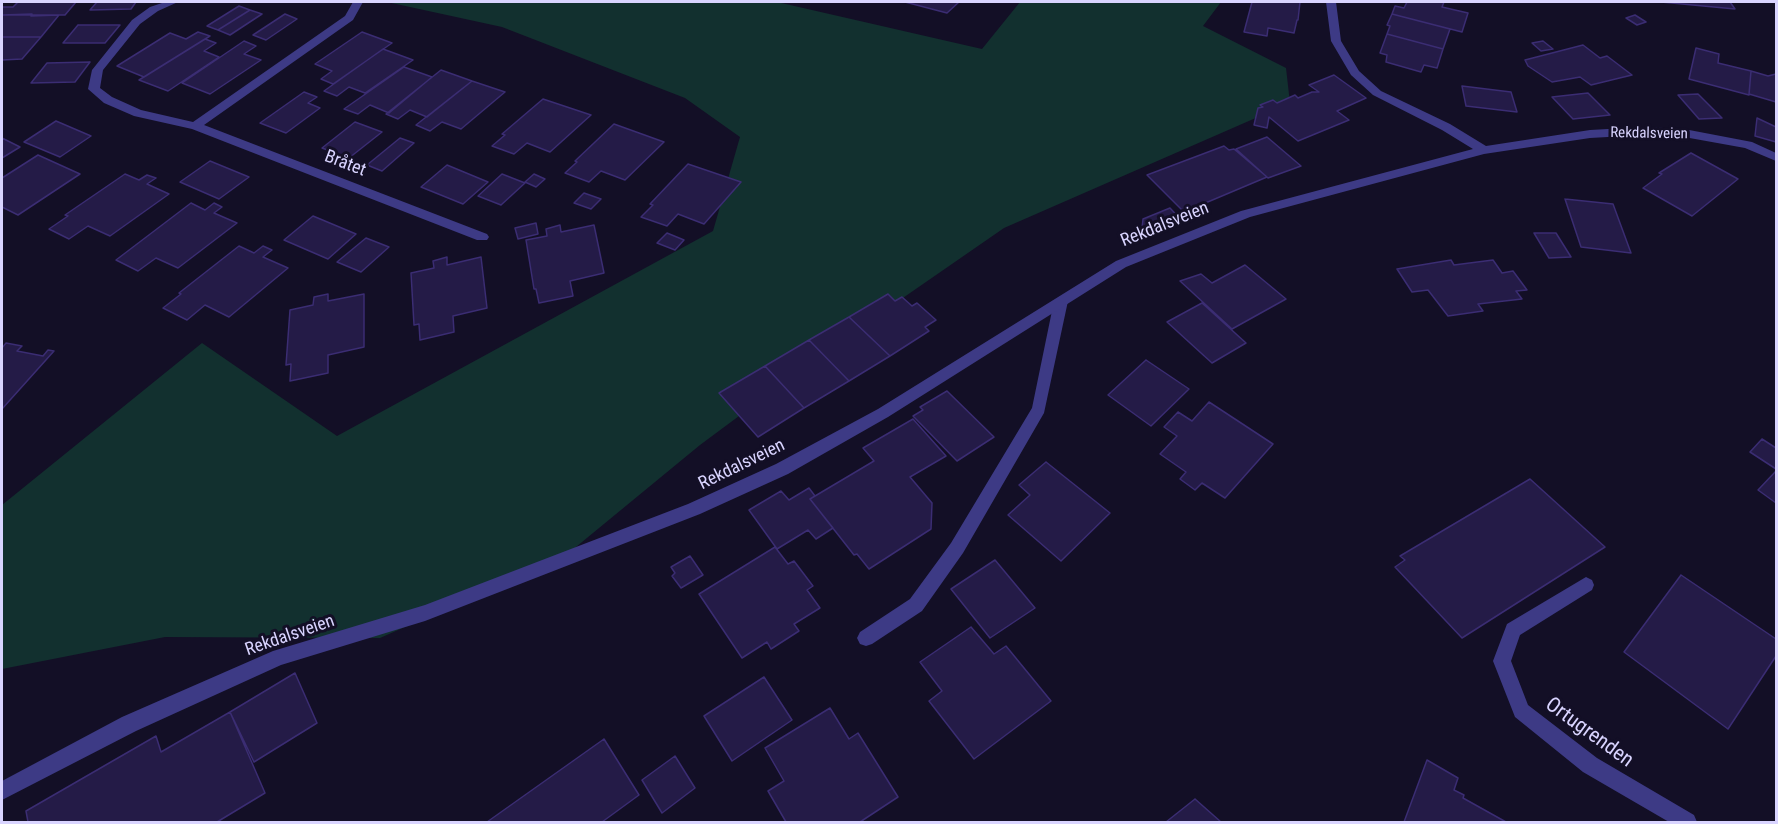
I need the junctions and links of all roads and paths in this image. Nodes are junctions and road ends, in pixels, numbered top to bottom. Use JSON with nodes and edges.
{"nodes":[{"id":1,"x":173,"y":2,"type":"edge"},
{"id":2,"x":358,"y":2,"type":"edge"},
{"id":3,"x":1331,"y":2,"type":"edge"},
{"id":4,"x":195,"y":126,"type":"junction"},
{"id":5,"x":1484,"y":150,"type":"junction"},
{"id":6,"x":1776,"y":157,"type":"edge"},
{"id":7,"x":482,"y":237,"type":"dead end"},
{"id":8,"x":1061,"y":301,"type":"junction"},
{"id":9,"x":1586,"y":585,"type":"dead end"},
{"id":10,"x":866,"y":638,"type":"dead end"},
{"id":11,"x":2,"y":790,"type":"edge"},
{"id":12,"x":1687,"y":822,"type":"edge"}],
"edges":[{"from":1,"to":4,"type":"street","name":"Bråtet"},
{"from":2,"to":4,"type":"street"},
{"from":3,"to":5,"type":"street"},
{"from":4,"to":7,"type":"street","name":"Bråtet"},
{"from":5,"to":6,"type":"street","name":"Rekdalsveien"},
{"from":5,"to":8,"type":"street","name":"Rekdalsveien"},
{"from":8,"to":10,"type":"street"},
{"from":8,"to":11,"type":"street","name":"Rekdalsveien"},
{"from":9,"to":12,"type":"street","name":"Ortugrenden"}]}
